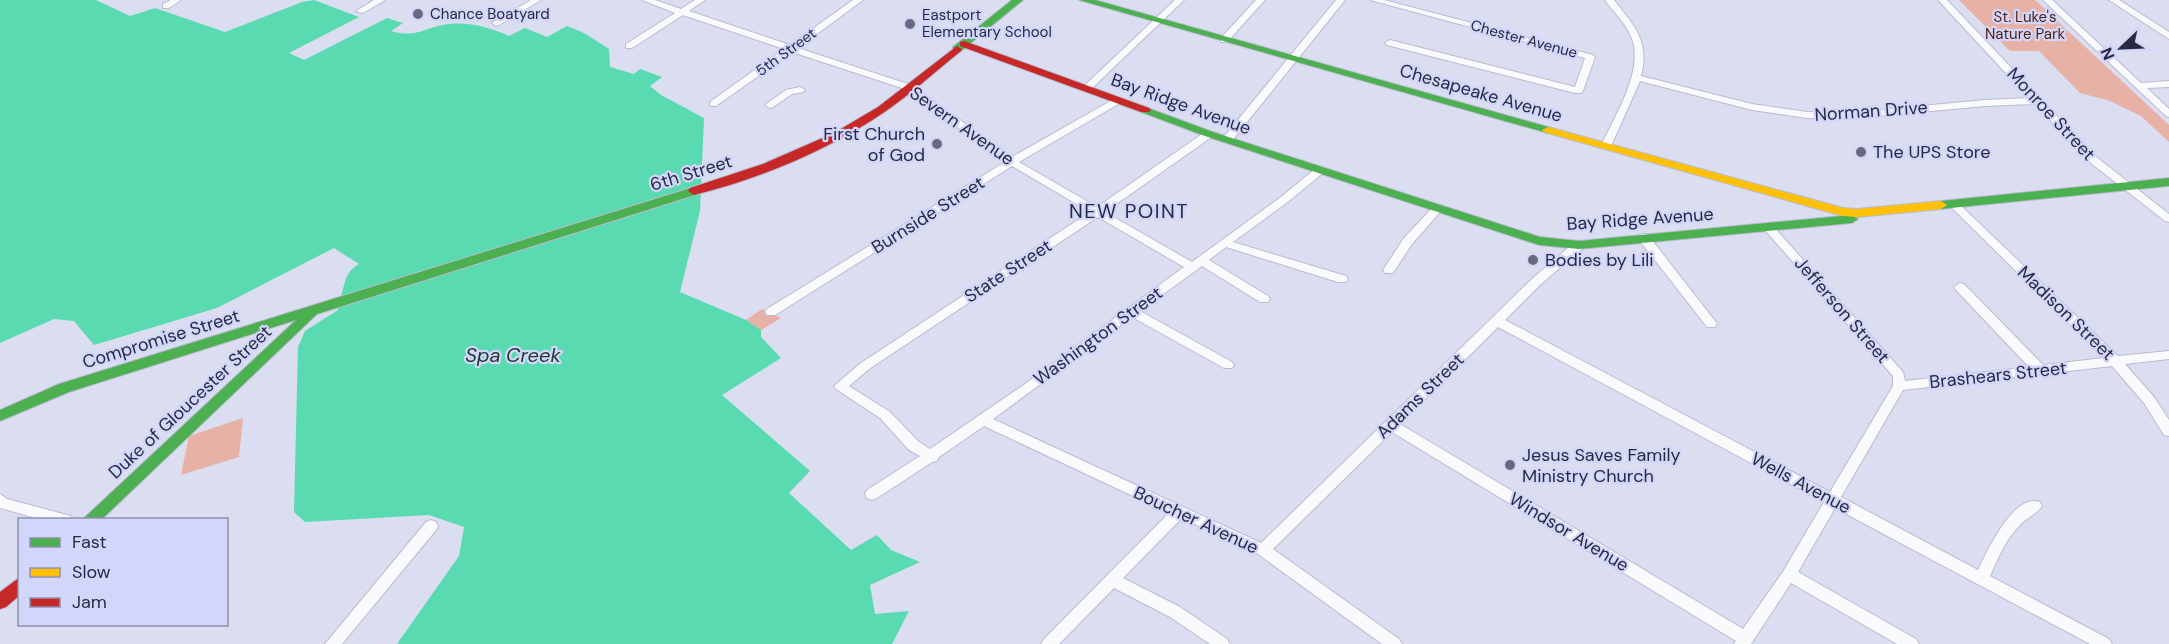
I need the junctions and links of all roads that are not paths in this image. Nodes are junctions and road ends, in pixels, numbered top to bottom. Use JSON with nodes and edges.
{"nodes":[{"id":1,"x":177,"y":0,"type":"edge"},
{"id":2,"x":381,"y":0,"type":"edge"},
{"id":3,"x":537,"y":0,"type":"edge"},
{"id":4,"x":646,"y":0,"type":"edge"},
{"id":5,"x":701,"y":0,"type":"edge"},
{"id":6,"x":859,"y":0,"type":"edge"},
{"id":7,"x":1018,"y":0,"type":"edge"},
{"id":8,"x":1084,"y":0,"type":"edge"},
{"id":9,"x":1180,"y":0,"type":"edge"},
{"id":10,"x":1261,"y":0,"type":"edge"},
{"id":11,"x":1341,"y":0,"type":"edge"},
{"id":12,"x":1374,"y":0,"type":"edge"},
{"id":13,"x":1609,"y":0,"type":"edge"},
{"id":14,"x":1942,"y":0,"type":"edge"},
{"id":15,"x":2047,"y":0,"type":"edge"},
{"id":16,"x":2113,"y":0,"type":"edge"},
{"id":17,"x":166,"y":6,"type":"dead end"},
{"id":18,"x":360,"y":10,"type":"dead end"},
{"id":19,"x":682,"y":12,"type":"junction"},
{"id":20,"x":1159,"y":21,"type":"junction"},
{"id":21,"x":496,"y":23,"type":"dead end"},
{"id":22,"x":2169,"y":36,"type":"edge"},
{"id":23,"x":1224,"y":40,"type":"junction"},
{"id":24,"x":1390,"y":43,"type":"dead end"},
{"id":25,"x":964,"y":44,"type":"junction"},
{"id":26,"x":629,"y":46,"type":"dead end"},
{"id":27,"x":792,"y":48,"type":"junction"},
{"id":28,"x":1294,"y":58,"type":"junction"},
{"id":29,"x":1635,"y":77,"type":"junction"},
{"id":30,"x":2169,"y":84,"type":"edge"},
{"id":31,"x":2139,"y":86,"type":"junction"},
{"id":32,"x":908,"y":87,"type":"junction"},
{"id":33,"x":1086,"y":89,"type":"junction"},
{"id":34,"x":800,"y":90,"type":"dead end"},
{"id":35,"x":1117,"y":101,"type":"junction"},
{"id":36,"x":2039,"y":101,"type":"junction"},
{"id":37,"x":713,"y":104,"type":"dead end"},
{"id":38,"x":770,"y":105,"type":"dead end"},
{"id":39,"x":2169,"y":114,"type":"edge"},
{"id":40,"x":1209,"y":134,"type":"junction"},
{"id":41,"x":1227,"y":140,"type":"junction"},
{"id":42,"x":1606,"y":146,"type":"junction"},
{"id":43,"x":1012,"y":162,"type":"junction"},
{"id":44,"x":1319,"y":171,"type":"junction"},
{"id":45,"x":2169,"y":182,"type":"edge"},
{"id":46,"x":2128,"y":186,"type":"junction"},
{"id":47,"x":1952,"y":203,"type":"junction"},
{"id":48,"x":1825,"y":208,"type":"junction"},
{"id":49,"x":1437,"y":209,"type":"junction"},
{"id":50,"x":1099,"y":211,"type":"junction"},
{"id":51,"x":1868,"y":212,"type":"junction"},
{"id":52,"x":2169,"y":219,"type":"edge"},
{"id":53,"x":1796,"y":225,"type":"junction"},
{"id":54,"x":1768,"y":227,"type":"junction"},
{"id":55,"x":1644,"y":238,"type":"junction"},
{"id":56,"x":1550,"y":242,"type":"junction"},
{"id":57,"x":1224,"y":243,"type":"junction"},
{"id":58,"x":1579,"y":244,"type":"junction"},
{"id":59,"x":1196,"y":263,"type":"junction"},
{"id":60,"x":1559,"y":263,"type":"junction"},
{"id":61,"x":1389,"y":270,"type":"dead end"},
{"id":62,"x":1342,"y":279,"type":"dead end"},
{"id":63,"x":1960,"y":287,"type":"dead end"},
{"id":64,"x":1264,"y":299,"type":"dead end"},
{"id":65,"x":336,"y":304,"type":"joint"},
{"id":66,"x":315,"y":310,"type":"junction"},
{"id":67,"x":771,"y":312,"type":"dead end"},
{"id":68,"x":1132,"y":312,"type":"junction"},
{"id":69,"x":1497,"y":321,"type":"junction"},
{"id":70,"x":1711,"y":324,"type":"dead end"},
{"id":71,"x":2169,"y":355,"type":"edge"},
{"id":72,"x":2116,"y":362,"type":"junction"},
{"id":73,"x":1228,"y":365,"type":"dead end"},
{"id":74,"x":2040,"y":370,"type":"junction"},
{"id":75,"x":1899,"y":386,"type":"junction"},
{"id":76,"x":0,"y":416,"type":"edge"},
{"id":77,"x":984,"y":420,"type":"junction"},
{"id":78,"x":1391,"y":425,"type":"junction"},
{"id":79,"x":2168,"y":429,"type":"edge"},
{"id":80,"x":932,"y":457,"type":"junction"},
{"id":81,"x":872,"y":494,"type":"dead end"},
{"id":82,"x":0,"y":500,"type":"edge"},
{"id":83,"x":1833,"y":501,"type":"junction"},
{"id":84,"x":2035,"y":506,"type":"dead end"},
{"id":85,"x":1179,"y":512,"type":"junction"},
{"id":86,"x":62,"y":518,"type":"edge"},
{"id":87,"x":91,"y":518,"type":"edge"},
{"id":88,"x":431,"y":526,"type":"dead end"},
{"id":89,"x":1263,"y":550,"type":"junction"},
{"id":90,"x":1789,"y":574,"type":"junction"},
{"id":91,"x":1981,"y":578,"type":"junction"},
{"id":92,"x":1113,"y":580,"type":"junction"},
{"id":93,"x":18,"y":586,"type":"edge"},
{"id":94,"x":0,"y":602,"type":"edge"},
{"id":95,"x":1744,"y":641,"type":"edge"},
{"id":96,"x":333,"y":644,"type":"edge"},
{"id":97,"x":1050,"y":644,"type":"edge"},
{"id":98,"x":1222,"y":644,"type":"edge"},
{"id":99,"x":1394,"y":644,"type":"edge"},
{"id":100,"x":1911,"y":644,"type":"edge"},
{"id":101,"x":2104,"y":644,"type":"edge"}],
"edges":[{"from":1,"to":17,"type":"street"},
{"from":2,"to":18,"type":"street"},
{"from":3,"to":21,"type":"street"},
{"from":4,"to":19,"type":"street","name":"Severn Avenue"},
{"from":5,"to":19,"type":"street"},
{"from":6,"to":27,"type":"street","name":"5th Street"},
{"from":7,"to":25,"type":"main road","name":"6th Street"},
{"from":8,"to":20,"type":"main road","name":"Chesapeake Avenue"},
{"from":9,"to":20,"type":"street"},
{"from":10,"to":23,"type":"street"},
{"from":11,"to":28,"type":"street"},
{"from":12,"to":24,"type":"street","name":"Chester Avenue"},
{"from":13,"to":29,"type":"street"},
{"from":14,"to":36,"type":"street","name":"Monroe Street"},
{"from":15,"to":31,"type":"street"},
{"from":16,"to":22,"type":"street"},
{"from":19,"to":26,"type":"street"},
{"from":19,"to":27,"type":"street","name":"Severn Avenue"},
{"from":20,"to":23,"type":"main road","name":"Chesapeake Avenue"},
{"from":20,"to":33,"type":"street"},
{"from":23,"to":28,"type":"main road","name":"Chesapeake Avenue"},
{"from":25,"to":32,"type":"main road","name":"6th Street"},
{"from":25,"to":33,"type":"main road","name":"Bay Ridge Avenue"},
{"from":27,"to":32,"type":"street","name":"Severn Avenue"},
{"from":27,"to":37,"type":"street","name":"5th Street"},
{"from":28,"to":41,"type":"street"},
{"from":28,"to":42,"type":"main road","name":"Chesapeake Avenue"},
{"from":29,"to":36,"type":"street","name":"Norman Drive"},
{"from":29,"to":42,"type":"street"},
{"from":30,"to":31,"type":"street"},
{"from":31,"to":39,"type":"street"},
{"from":32,"to":43,"type":"street","name":"Severn Avenue"},
{"from":32,"to":65,"type":"main road","name":"6th Street"},
{"from":33,"to":35,"type":"main road","name":"Bay Ridge Avenue"},
{"from":34,"to":38,"type":"street"},
{"from":35,"to":40,"type":"main road","name":"Bay Ridge Avenue"},
{"from":35,"to":43,"type":"street","name":"Burnside Street"},
{"from":36,"to":46,"type":"street","name":"Monroe Street"},
{"from":40,"to":41,"type":"main road","name":"Bay Ridge Avenue"},
{"from":40,"to":50,"type":"street","name":"State Street"},
{"from":41,"to":44,"type":"main road","name":"Bay Ridge Avenue"},
{"from":42,"to":48,"type":"main road","name":"Chesapeake Avenue"},
{"from":43,"to":50,"type":"street","name":"Severn Avenue"},
{"from":43,"to":67,"type":"street","name":"Burnside Street"},
{"from":44,"to":49,"type":"main road","name":"Bay Ridge Avenue"},
{"from":44,"to":57,"type":"street","name":"Washington Street"},
{"from":45,"to":46,"type":"main road","name":"Bay Ridge Avenue"},
{"from":46,"to":47,"type":"main road","name":"Bay Ridge Avenue"},
{"from":46,"to":52,"type":"street","name":"Monroe Street"},
{"from":47,"to":51,"type":"main road","name":"Bay Ridge Avenue"},
{"from":47,"to":72,"type":"street","name":"Madison Street"},
{"from":48,"to":51,"type":"main road","name":"Chesapeake Avenue"},
{"from":48,"to":53,"type":"main road"},
{"from":49,"to":56,"type":"main road","name":"Bay Ridge Avenue"},
{"from":49,"to":61,"type":"street"},
{"from":50,"to":59,"type":"street","name":"Severn Avenue"},
{"from":50,"to":80,"type":"street","name":"State Street"},
{"from":51,"to":53,"type":"main road","name":"Bay Ridge Avenue"},
{"from":53,"to":54,"type":"main road","name":"Bay Ridge Avenue"},
{"from":54,"to":55,"type":"main road","name":"Bay Ridge Avenue"},
{"from":54,"to":75,"type":"street","name":"Jefferson Street"},
{"from":55,"to":58,"type":"main road","name":"Bay Ridge Avenue"},
{"from":55,"to":70,"type":"street"},
{"from":56,"to":58,"type":"main road","name":"Bay Ridge Avenue"},
{"from":56,"to":60,"type":"street"},
{"from":57,"to":59,"type":"street","name":"Washington Street"},
{"from":57,"to":62,"type":"street"},
{"from":58,"to":60,"type":"street","name":"Adams Street"},
{"from":59,"to":64,"type":"street","name":"Severn Avenue"},
{"from":59,"to":68,"type":"street","name":"Washington Street"},
{"from":60,"to":69,"type":"street","name":"Adams Street"},
{"from":63,"to":74,"type":"street"},
{"from":65,"to":66,"type":"main road","name":"Compromise Street"},
{"from":66,"to":76,"type":"main road","name":"Compromise Street"},
{"from":66,"to":87,"type":"main road","name":"Duke of Gloucester Street"},
{"from":68,"to":73,"type":"street"},
{"from":68,"to":77,"type":"street","name":"Washington Street"},
{"from":69,"to":78,"type":"street","name":"Adams Street"},
{"from":69,"to":83,"type":"street","name":"Wells Avenue"},
{"from":71,"to":72,"type":"street","name":"Brashears Street"},
{"from":72,"to":74,"type":"street","name":"Brashears Street"},
{"from":72,"to":79,"type":"street","name":"Madison Street"},
{"from":74,"to":75,"type":"street","name":"Brashears Street"},
{"from":75,"to":83,"type":"street"},
{"from":77,"to":80,"type":"street","name":"Washington Street"},
{"from":77,"to":85,"type":"street","name":"Boucher Avenue"},
{"from":78,"to":89,"type":"street","name":"Adams Street"},
{"from":78,"to":95,"type":"street","name":"Windsor Avenue"},
{"from":80,"to":81,"type":"street","name":"Washington Street"},
{"from":82,"to":86,"type":"street"},
{"from":83,"to":90,"type":"street"},
{"from":83,"to":91,"type":"street","name":"Wells Avenue"},
{"from":84,"to":91,"type":"street"},
{"from":85,"to":89,"type":"street","name":"Boucher Avenue"},
{"from":85,"to":92,"type":"street"},
{"from":88,"to":96,"type":"street"},
{"from":89,"to":99,"type":"street","name":"Boucher Avenue"},
{"from":90,"to":95,"type":"street"},
{"from":90,"to":100,"type":"street"},
{"from":91,"to":101,"type":"street","name":"Wells Avenue"},
{"from":92,"to":97,"type":"street"},
{"from":92,"to":98,"type":"street"},
{"from":93,"to":94,"type":"main road"}]}
